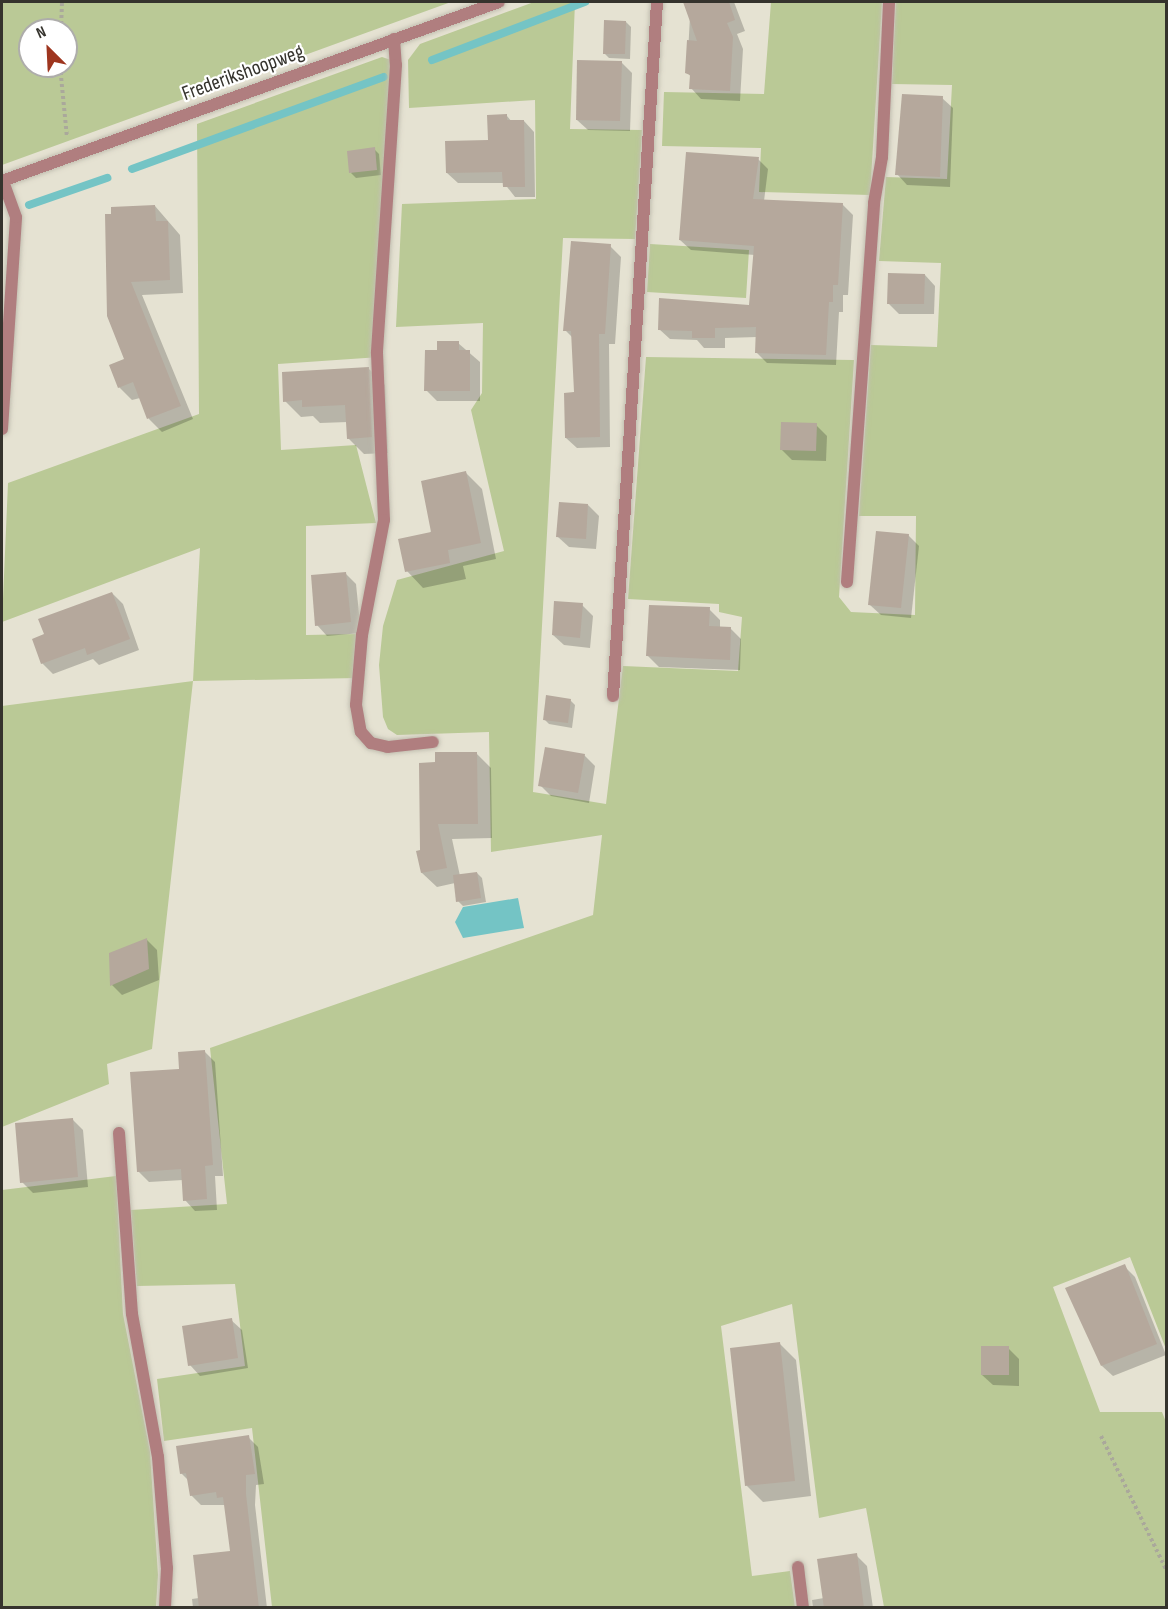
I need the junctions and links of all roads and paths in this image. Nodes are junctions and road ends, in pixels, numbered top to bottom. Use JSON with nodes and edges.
{"nodes":[{"id":1,"x":62,"y":2,"type":"edge"},
{"id":2,"x":499,"y":2,"type":"edge"},
{"id":3,"x":657,"y":2,"type":"edge"},
{"id":4,"x":889,"y":2,"type":"edge"},
{"id":5,"x":61,"y":18,"type":"edge"},
{"id":6,"x":394,"y":39,"type":"junction"},
{"id":7,"x":61,"y":78,"type":"edge"},
{"id":8,"x":69,"y":157,"type":"junction"},
{"id":9,"x":2,"y":181,"type":"edge"},
{"id":10,"x":2,"y":429,"type":"edge"},
{"id":11,"x":847,"y":582,"type":"dead end"},
{"id":12,"x":613,"y":696,"type":"dead end"},
{"id":13,"x":433,"y":742,"type":"dead end"},
{"id":14,"x":119,"y":1133,"type":"dead end"},
{"id":15,"x":1101,"y":1436,"type":"dead end"},
{"id":16,"x":798,"y":1567,"type":"dead end"},
{"id":17,"x":1167,"y":1569,"type":"edge"},
{"id":18,"x":165,"y":1608,"type":"edge"},
{"id":19,"x":803,"y":1608,"type":"edge"}],
"edges":[{"from":1,"to":5,"type":"path"},
{"from":2,"to":6,"type":"street","name":"Frederikshoopweg"},
{"from":3,"to":12,"type":"street"},
{"from":4,"to":11,"type":"street"},
{"from":6,"to":8,"type":"street","name":"Frederikshoopweg"},
{"from":6,"to":13,"type":"street"},
{"from":7,"to":8,"type":"path"},
{"from":8,"to":9,"type":"street","name":"Frederikshoopweg"},
{"from":9,"to":10,"type":"street"},
{"from":14,"to":18,"type":"street"},
{"from":15,"to":17,"type":"path"},
{"from":16,"to":19,"type":"street"}]}
